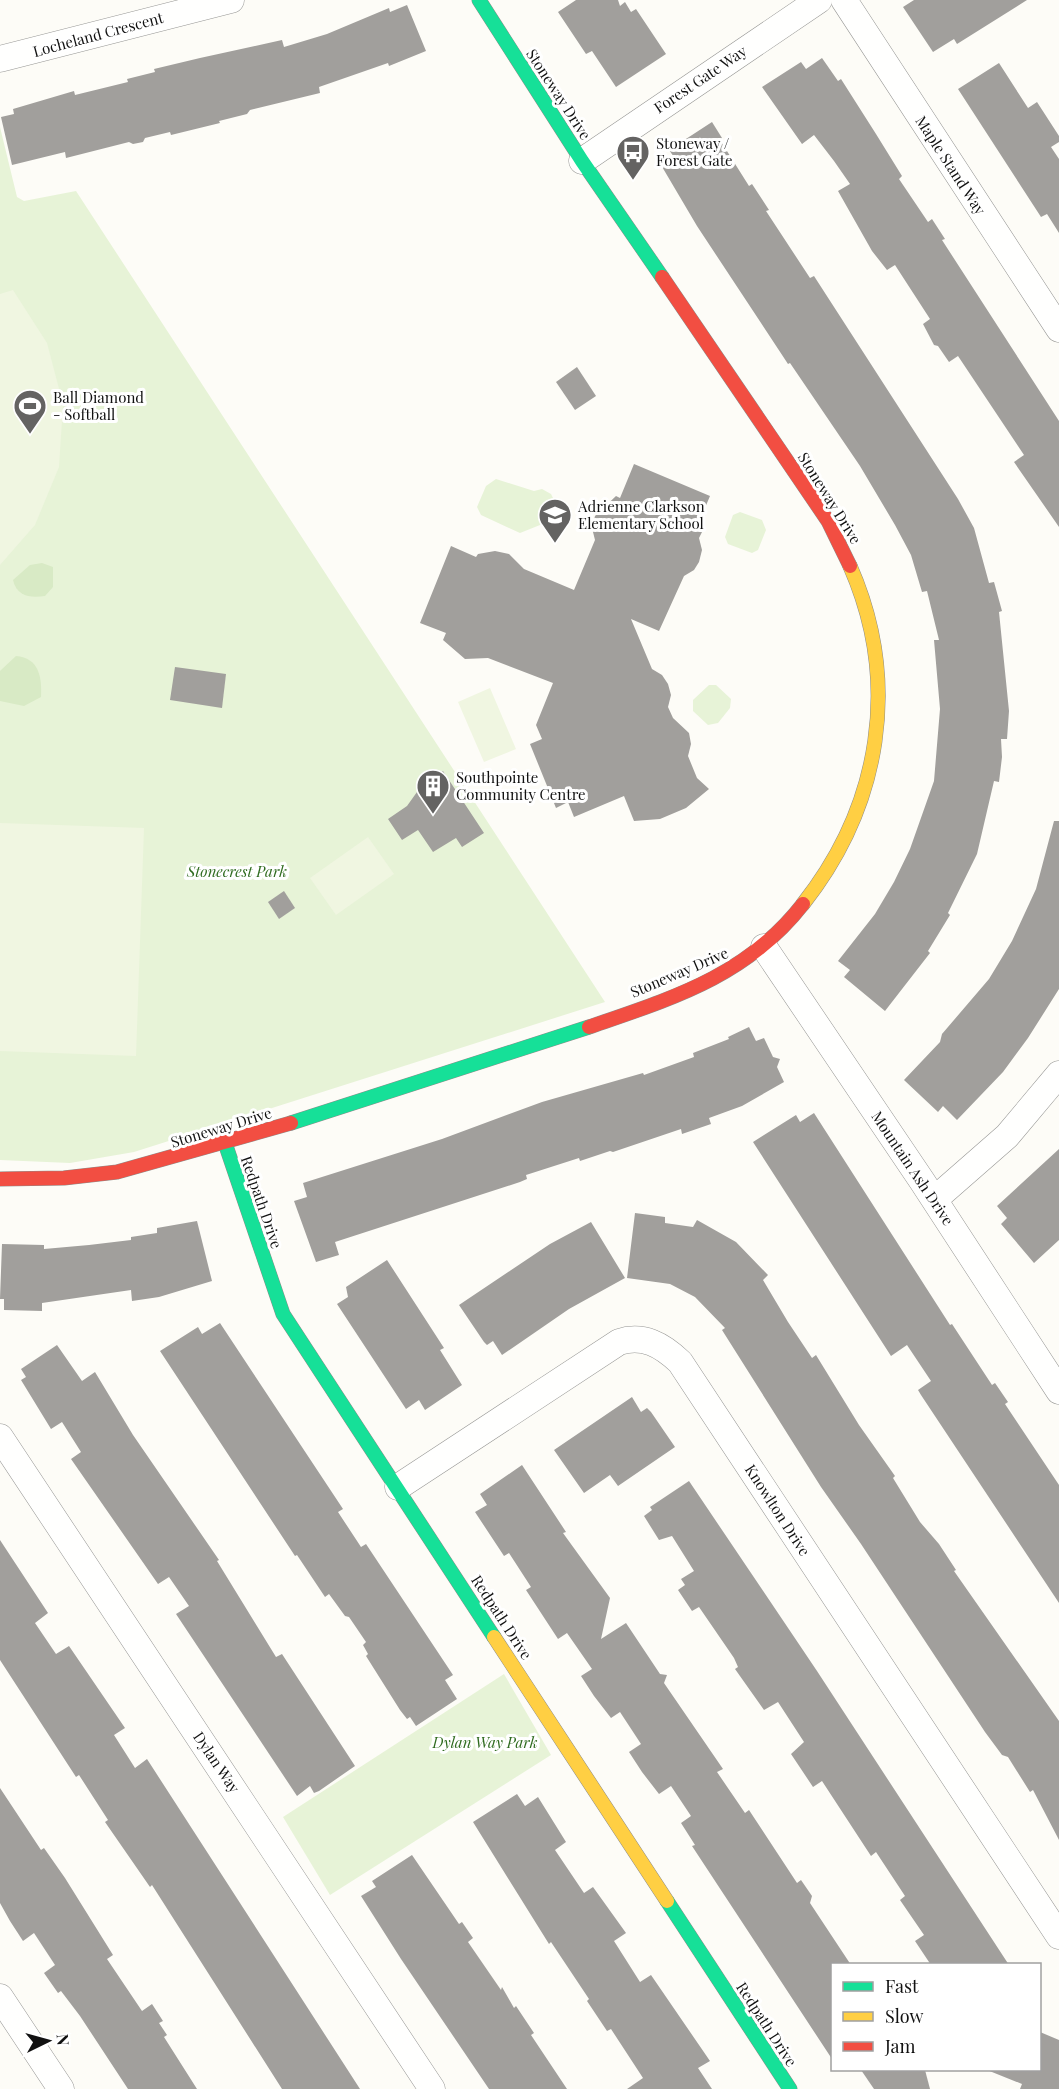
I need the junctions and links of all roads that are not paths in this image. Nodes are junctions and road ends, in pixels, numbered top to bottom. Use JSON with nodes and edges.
{"nodes":[{"id":1,"x":231,"y":0,"type":"edge"},
{"id":2,"x":479,"y":0,"type":"edge"},
{"id":3,"x":819,"y":0,"type":"edge"},
{"id":4,"x":844,"y":0,"type":"edge"},
{"id":5,"x":135,"y":11,"type":"edge"},
{"id":6,"x":0,"y":59,"type":"edge"},
{"id":7,"x":582,"y":160,"type":"junction"},
{"id":8,"x":1059,"y":329,"type":"edge"},
{"id":9,"x":764,"y":947,"type":"junction"},
{"id":10,"x":1059,"y":1074,"type":"edge"},
{"id":11,"x":225,"y":1143,"type":"junction"},
{"id":12,"x":0,"y":1179,"type":"edge"},
{"id":13,"x":934,"y":1199,"type":"junction"},
{"id":14,"x":1059,"y":1391,"type":"edge"},
{"id":15,"x":2,"y":1445,"type":"edge"},
{"id":16,"x":398,"y":1487,"type":"junction"},
{"id":17,"x":1059,"y":1936,"type":"edge"},
{"id":18,"x":0,"y":1997,"type":"edge"},
{"id":19,"x":61,"y":2089,"type":"edge"},
{"id":20,"x":432,"y":2089,"type":"edge"},
{"id":21,"x":790,"y":2089,"type":"edge"}],
"edges":[{"from":1,"to":5,"type":"street","name":"Locheland Crescent"},
{"from":2,"to":7,"type":"street","name":"Stoneway Drive"},
{"from":3,"to":7,"type":"street","name":"Forest Gate Way"},
{"from":4,"to":8,"type":"street","name":"Maple Stand Way"},
{"from":5,"to":6,"type":"street","name":"Locheland Crescent"},
{"from":7,"to":9,"type":"street","name":"Stoneway Drive"},
{"from":9,"to":11,"type":"street","name":"Stoneway Drive"},
{"from":9,"to":13,"type":"street","name":"Mountain Ash Drive"},
{"from":10,"to":13,"type":"street"},
{"from":11,"to":12,"type":"street","name":"Stoneway Drive"},
{"from":11,"to":16,"type":"street","name":"Redpath Drive"},
{"from":13,"to":14,"type":"street","name":"Mountain Ash Drive"},
{"from":15,"to":20,"type":"street","name":"Dylan Way"},
{"from":16,"to":17,"type":"street","name":"Knowlton Drive"},
{"from":16,"to":21,"type":"street","name":"Redpath Drive"},
{"from":18,"to":19,"type":"street"}]}
